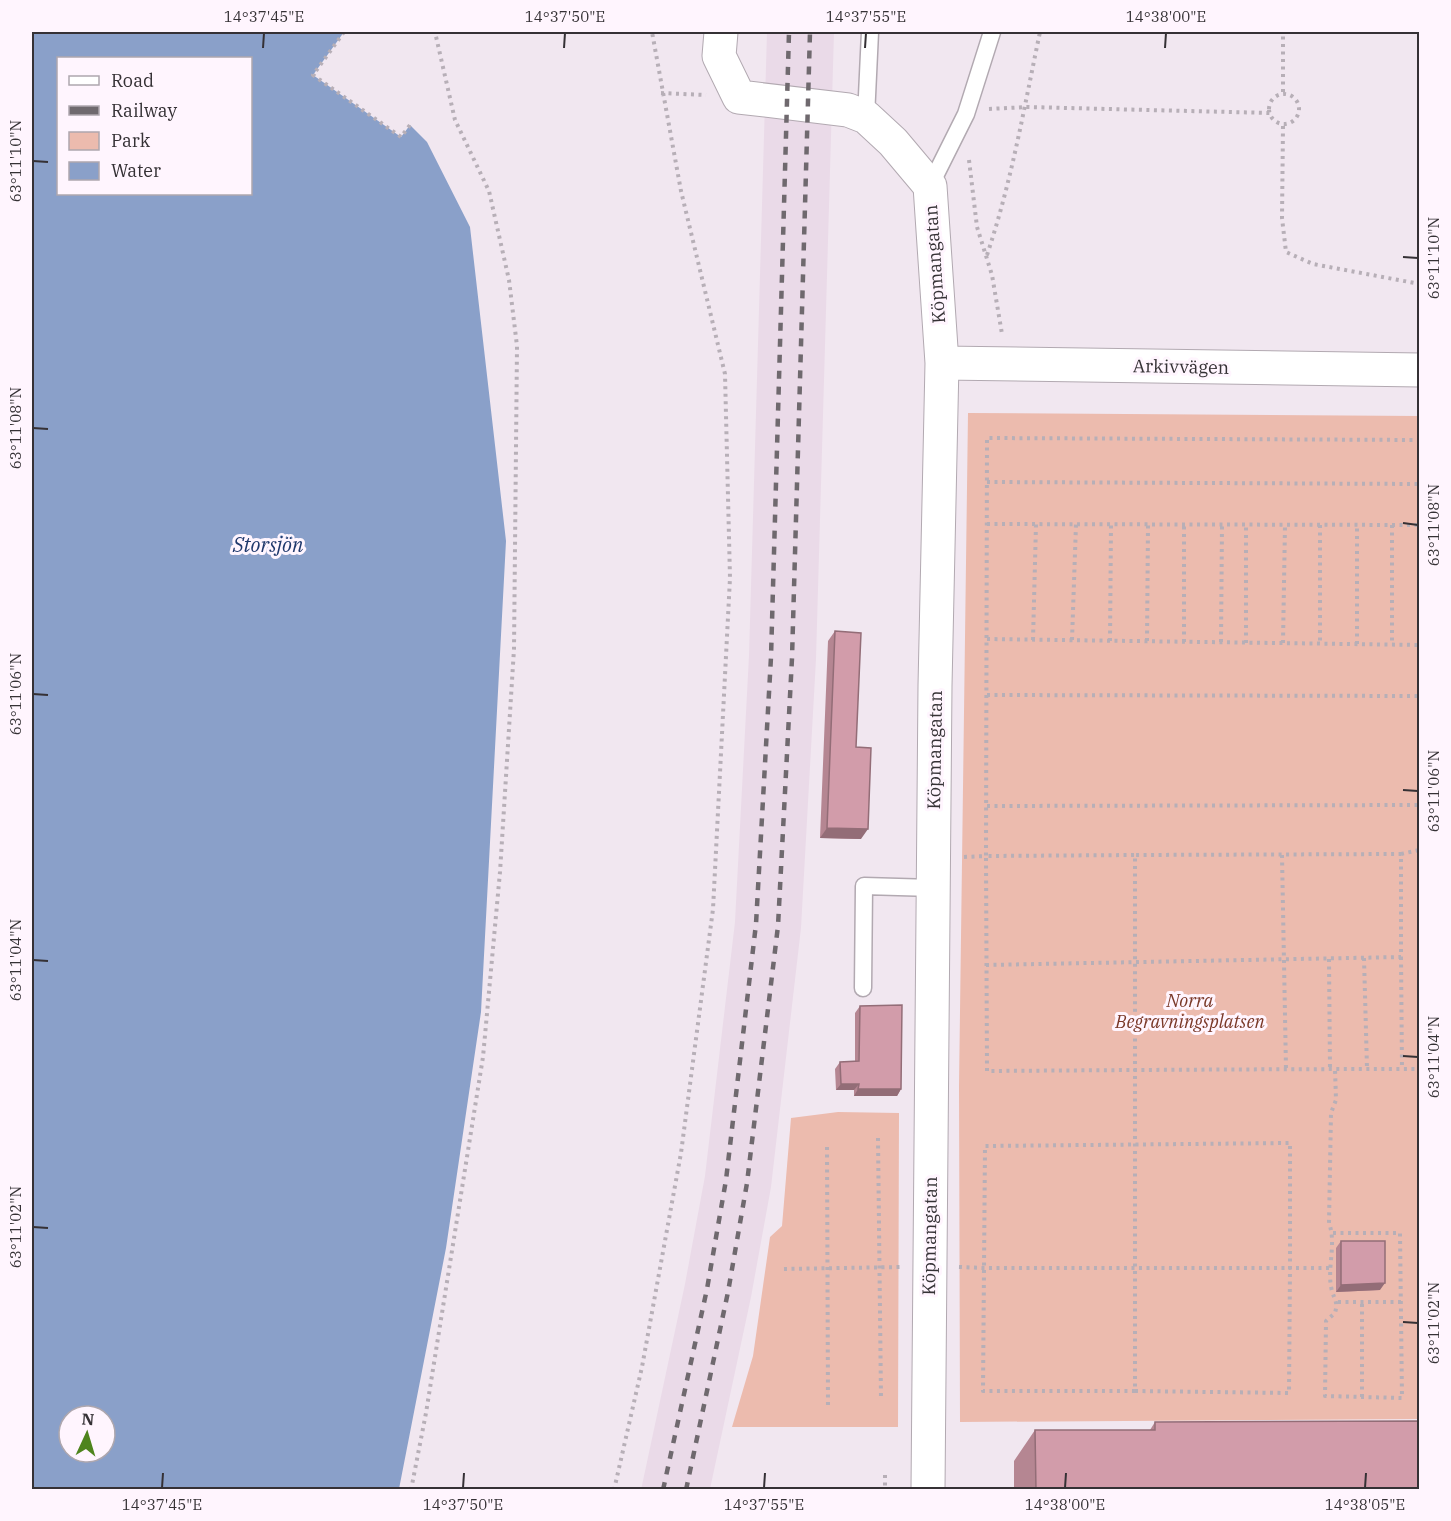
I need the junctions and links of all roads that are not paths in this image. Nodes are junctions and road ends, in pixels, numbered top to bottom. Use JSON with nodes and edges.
{"nodes":[{"id":1,"x":721,"y":32,"type":"edge"},
{"id":2,"x":870,"y":32,"type":"edge"},
{"id":3,"x":992,"y":32,"type":"edge"},
{"id":4,"x":866,"y":117,"type":"junction"},
{"id":5,"x":930,"y":186,"type":"junction"},
{"id":6,"x":942,"y":363,"type":"junction"},
{"id":7,"x":1419,"y":370,"type":"edge"},
{"id":8,"x":934,"y":873,"type":"junction"},
{"id":9,"x":863,"y":988,"type":"dead end"},
{"id":10,"x":928,"y":1490,"type":"edge"}],
"edges":[{"from":1,"to":4,"type":"street","name":"Köpmangatan"},
{"from":2,"to":4,"type":"lane"},
{"from":3,"to":5,"type":"lane"},
{"from":4,"to":5,"type":"street","name":"Köpmangatan"},
{"from":5,"to":6,"type":"street","name":"Köpmangatan"},
{"from":6,"to":7,"type":"street","name":"Arkivvägen"},
{"from":6,"to":8,"type":"street","name":"Köpmangatan"},
{"from":8,"to":9,"type":"lane"},
{"from":8,"to":10,"type":"street","name":"Köpmangatan"}]}
